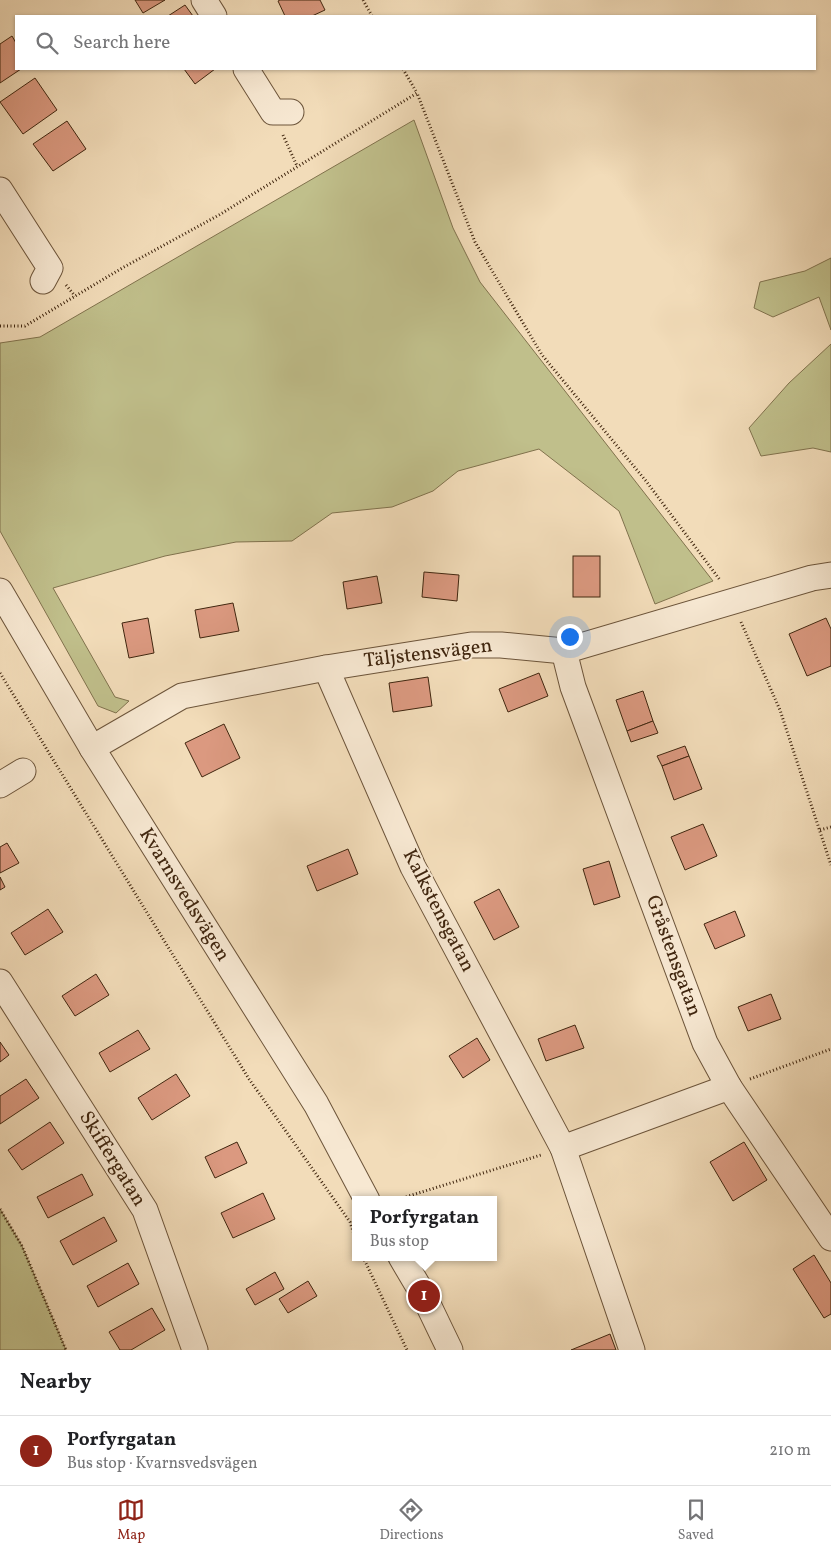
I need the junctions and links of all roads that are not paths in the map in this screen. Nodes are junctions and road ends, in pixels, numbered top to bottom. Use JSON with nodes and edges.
{"nodes":[{"id":1,"x":204,"y":0,"type":"edge"},
{"id":2,"x":213,"y":15,"type":"edge"},
{"id":3,"x":247,"y":70,"type":"edge"},
{"id":4,"x":282,"y":112,"type":"road end"},
{"id":5,"x":0,"y":190,"type":"edge"},
{"id":6,"x":42,"y":281,"type":"dead end"},
{"id":7,"x":831,"y":575,"type":"edge"},
{"id":8,"x":0,"y":591,"type":"edge"},
{"id":9,"x":564,"y":651,"type":"junction"},
{"id":10,"x":326,"y":668,"type":"junction"},
{"id":11,"x":92,"y":748,"type":"junction"},
{"id":12,"x":23,"y":770,"type":"dead end"},
{"id":13,"x":0,"y":785,"type":"edge"},
{"id":14,"x":0,"y":982,"type":"edge"},
{"id":15,"x":729,"y":1087,"type":"junction"},
{"id":16,"x":563,"y":1148,"type":"junction"},
{"id":17,"x":365,"y":1196,"type":"edge"},
{"id":18,"x":831,"y":1238,"type":"edge"},
{"id":19,"x":403,"y":1261,"type":"edge"},
{"id":20,"x":195,"y":1350,"type":"edge"},
{"id":21,"x":450,"y":1350,"type":"edge"},
{"id":22,"x":632,"y":1350,"type":"edge"}],
"edges":[{"from":1,"to":2,"type":"street"},
{"from":3,"to":4,"type":"street"},
{"from":5,"to":6,"type":"street"},
{"from":7,"to":9,"type":"street","name":"Täljstensvägen"},
{"from":8,"to":11,"type":"street","name":"Kvarnsvedsvägen"},
{"from":9,"to":10,"type":"street","name":"Täljstensvägen"},
{"from":9,"to":15,"type":"street","name":"Gråstensgatan"},
{"from":10,"to":11,"type":"street","name":"Täljstensvägen"},
{"from":10,"to":16,"type":"street","name":"Kalkstensgatan"},
{"from":11,"to":17,"type":"street","name":"Kvarnsvedsvägen"},
{"from":12,"to":13,"type":"street"},
{"from":14,"to":20,"type":"street","name":"Skiffergatan"},
{"from":15,"to":16,"type":"street"},
{"from":15,"to":18,"type":"street","name":"Gråstensgatan"},
{"from":16,"to":22,"type":"street","name":"Kalkstensgatan"},
{"from":19,"to":21,"type":"street"}]}
